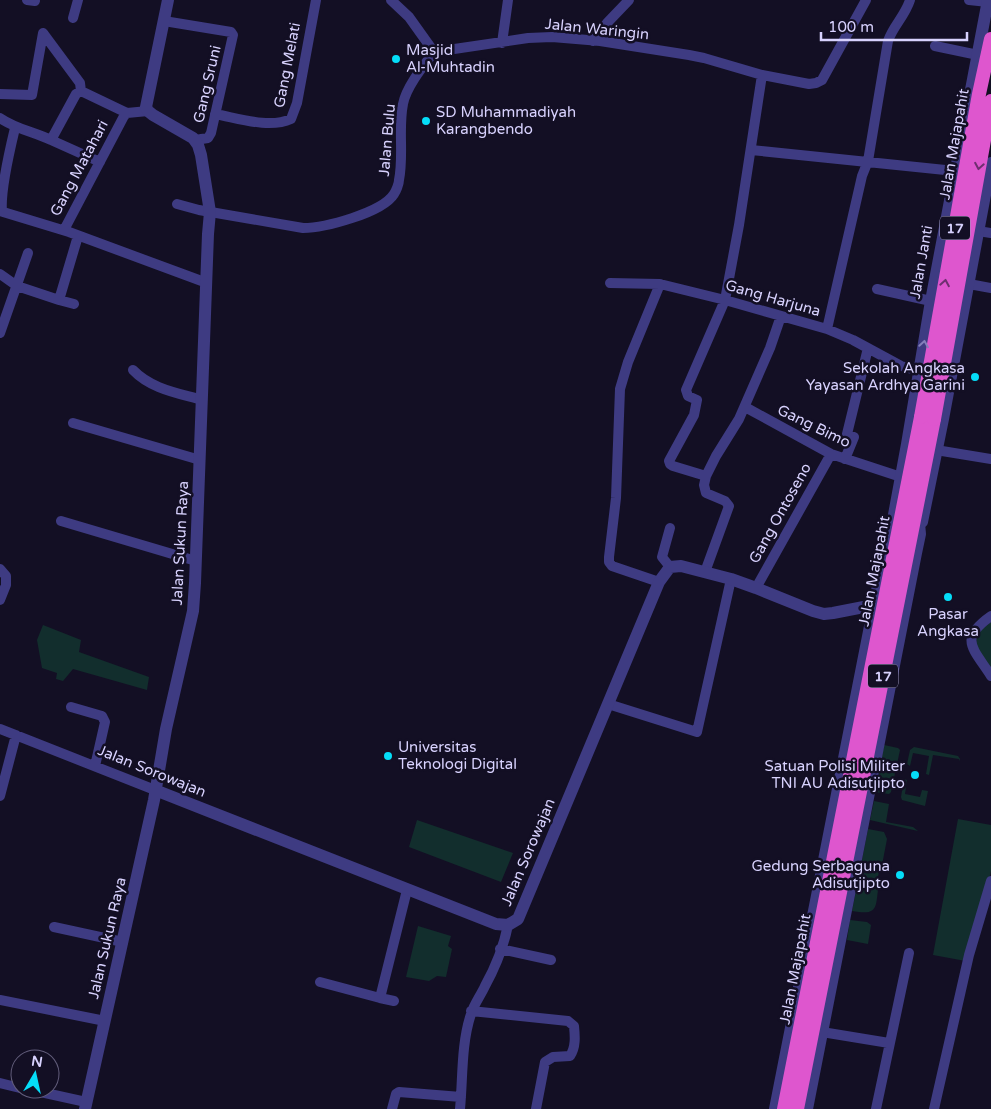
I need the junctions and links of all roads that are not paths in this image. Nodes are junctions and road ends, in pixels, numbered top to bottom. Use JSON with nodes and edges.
{"nodes":[{"id":1,"x":78,"y":0,"type":"edge"},
{"id":2,"x":168,"y":0,"type":"edge"},
{"id":3,"x":316,"y":0,"type":"edge"},
{"id":4,"x":391,"y":0,"type":"edge"},
{"id":5,"x":508,"y":0,"type":"edge"},
{"id":6,"x":628,"y":0,"type":"edge"},
{"id":7,"x":866,"y":0,"type":"edge"},
{"id":8,"x":910,"y":0,"type":"edge"},
{"id":9,"x":969,"y":0,"type":"edge"},
{"id":10,"x":988,"y":1,"type":"edge"},
{"id":11,"x":73,"y":18,"type":"dead end"},
{"id":12,"x":164,"y":21,"type":"junction"},
{"id":13,"x":991,"y":39,"type":"edge"},
{"id":14,"x":593,"y":41,"type":"junction"},
{"id":15,"x":502,"y":42,"type":"junction"},
{"id":16,"x":935,"y":46,"type":"dead end"},
{"id":17,"x":434,"y":52,"type":"junction"},
{"id":18,"x":978,"y":54,"type":"junction"},
{"id":19,"x":762,"y":75,"type":"junction"},
{"id":20,"x":81,"y":91,"type":"junction"},
{"id":21,"x":0,"y":94,"type":"edge"},
{"id":22,"x":991,"y":101,"type":"edge"},
{"id":23,"x":148,"y":111,"type":"junction"},
{"id":24,"x":127,"y":113,"type":"junction"},
{"id":25,"x":216,"y":114,"type":"junction"},
{"id":26,"x":966,"y":114,"type":"junction"},
{"id":27,"x":0,"y":118,"type":"edge"},
{"id":28,"x":991,"y":119,"type":"edge"},
{"id":29,"x":15,"y":128,"type":"junction"},
{"id":30,"x":51,"y":140,"type":"junction"},
{"id":31,"x":195,"y":140,"type":"junction"},
{"id":32,"x":751,"y":150,"type":"junction"},
{"id":33,"x":868,"y":161,"type":"junction"},
{"id":34,"x":4,"y":162,"type":"edge"},
{"id":35,"x":100,"y":162,"type":"junction"},
{"id":36,"x":991,"y":163,"type":"edge"},
{"id":37,"x":955,"y":171,"type":"junction"},
{"id":38,"x":989,"y":182,"type":"edge"},
{"id":39,"x":177,"y":204,"type":"dead end"},
{"id":40,"x":1,"y":211,"type":"edge"},
{"id":41,"x":210,"y":212,"type":"junction"},
{"id":42,"x":64,"y":230,"type":"junction"},
{"id":43,"x":985,"y":232,"type":"edge"},
{"id":44,"x":78,"y":236,"type":"junction"},
{"id":45,"x":28,"y":252,"type":"dead end"},
{"id":46,"x":0,"y":274,"type":"edge"},
{"id":47,"x":207,"y":283,"type":"junction"},
{"id":48,"x":610,"y":283,"type":"dead end"},
{"id":49,"x":660,"y":284,"type":"junction"},
{"id":50,"x":969,"y":284,"type":"junction"},
{"id":51,"x":17,"y":286,"type":"junction"},
{"id":52,"x":991,"y":288,"type":"edge"},
{"id":53,"x":877,"y":289,"type":"dead end"},
{"id":54,"x":59,"y":300,"type":"junction"},
{"id":55,"x":725,"y":300,"type":"junction"},
{"id":56,"x":931,"y":301,"type":"junction"},
{"id":57,"x":74,"y":304,"type":"dead end"},
{"id":58,"x":780,"y":316,"type":"junction"},
{"id":59,"x":827,"y":328,"type":"junction"},
{"id":60,"x":0,"y":333,"type":"edge"},
{"id":61,"x":868,"y":348,"type":"junction"},
{"id":62,"x":132,"y":370,"type":"dead end"},
{"id":63,"x":919,"y":371,"type":"junction"},
{"id":64,"x":202,"y":400,"type":"junction"},
{"id":65,"x":745,"y":407,"type":"junction"},
{"id":66,"x":927,"y":418,"type":"junction"},
{"id":67,"x":73,"y":423,"type":"dead end"},
{"id":68,"x":936,"y":450,"type":"junction"},
{"id":69,"x":831,"y":454,"type":"junction"},
{"id":70,"x":845,"y":459,"type":"junction"},
{"id":71,"x":991,"y":459,"type":"edge"},
{"id":72,"x":200,"y":460,"type":"junction"},
{"id":73,"x":706,"y":476,"type":"junction"},
{"id":74,"x":901,"y":477,"type":"junction"},
{"id":75,"x":911,"y":501,"type":"junction"},
{"id":76,"x":61,"y":522,"type":"dead end"},
{"id":77,"x":670,"y":528,"type":"dead end"},
{"id":78,"x":891,"y":530,"type":"junction"},
{"id":79,"x":920,"y":534,"type":"junction"},
{"id":80,"x":196,"y":561,"type":"junction"},
{"id":81,"x":670,"y":567,"type":"junction"},
{"id":82,"x":0,"y":569,"type":"edge"},
{"id":83,"x":704,"y":572,"type":"junction"},
{"id":84,"x":731,"y":579,"type":"junction"},
{"id":85,"x":659,"y":582,"type":"junction"},
{"id":86,"x":756,"y":588,"type":"junction"},
{"id":87,"x":0,"y":600,"type":"edge"},
{"id":88,"x":874,"y":605,"type":"junction"},
{"id":89,"x":991,"y":616,"type":"edge"},
{"id":90,"x":894,"y":642,"type":"junction"},
{"id":91,"x":991,"y":676,"type":"edge"},
{"id":92,"x":608,"y":704,"type":"junction"},
{"id":93,"x":70,"y":707,"type":"dead end"},
{"id":94,"x":855,"y":725,"type":"junction"},
{"id":95,"x":0,"y":730,"type":"edge"},
{"id":96,"x":16,"y":736,"type":"junction"},
{"id":97,"x":95,"y":766,"type":"junction"},
{"id":98,"x":155,"y":790,"type":"junction"},
{"id":99,"x":0,"y":796,"type":"edge"},
{"id":100,"x":991,"y":881,"type":"edge"},
{"id":101,"x":407,"y":890,"type":"junction"},
{"id":102,"x":508,"y":925,"type":"junction"},
{"id":103,"x":54,"y":927,"type":"dead end"},
{"id":104,"x":123,"y":942,"type":"junction"},
{"id":105,"x":500,"y":949,"type":"junction"},
{"id":106,"x":909,"y":954,"type":"dead end"},
{"id":107,"x":551,"y":960,"type":"dead end"},
{"id":108,"x":828,"y":974,"type":"junction"},
{"id":109,"x":320,"y":982,"type":"dead end"},
{"id":110,"x":380,"y":998,"type":"junction"},
{"id":111,"x":0,"y":1000,"type":"edge"},
{"id":112,"x":394,"y":1002,"type":"dead end"},
{"id":113,"x":472,"y":1011,"type":"junction"},
{"id":114,"x":105,"y":1021,"type":"junction"},
{"id":115,"x":822,"y":1032,"type":"junction"},
{"id":116,"x":889,"y":1042,"type":"junction"},
{"id":117,"x":461,"y":1097,"type":"junction"},
{"id":118,"x":60,"y":1098,"type":"edge"},
{"id":119,"x":86,"y":1105,"type":"edge"},
{"id":120,"x":392,"y":1109,"type":"edge"},
{"id":121,"x":460,"y":1109,"type":"edge"},
{"id":122,"x":536,"y":1109,"type":"edge"},
{"id":123,"x":775,"y":1109,"type":"edge"},
{"id":124,"x":784,"y":1109,"type":"edge"},
{"id":125,"x":797,"y":1109,"type":"edge"},
{"id":126,"x":807,"y":1109,"type":"edge"},
{"id":127,"x":876,"y":1109,"type":"edge"},
{"id":128,"x":934,"y":1109,"type":"edge"}],
"edges":[{"from":1,"to":11,"type":"street"},
{"from":2,"to":12,"type":"street"},
{"from":3,"to":25,"type":"street","name":"Gang Melati"},
{"from":4,"to":17,"type":"street"},
{"from":5,"to":15,"type":"street"},
{"from":6,"to":14,"type":"street"},
{"from":7,"to":19,"type":"street","name":"Jalan Waringin"},
{"from":8,"to":33,"type":"street"},
{"from":9,"to":10,"type":"street"},
{"from":10,"to":18,"type":"street","name":"Jalan Janti"},
{"from":12,"to":23,"type":"street"},
{"from":12,"to":25,"type":"street","name":"Gang Sruni"},
{"from":66,"to":13,"type":"highway","name":"Jalan Majapahit","number":"17","one_way":true,"bridge":true},
{"from":14,"to":15,"type":"street","name":"Jalan Waringin"},
{"from":14,"to":19,"type":"street","name":"Jalan Waringin"},
{"from":15,"to":17,"type":"street","name":"Jalan Waringin"},
{"from":16,"to":18,"type":"street"},
{"from":17,"to":41,"type":"street","name":"Jalan Bulu"},
{"from":18,"to":26,"type":"street","name":"Jalan Janti"},
{"from":19,"to":32,"type":"street"},
{"from":20,"to":21,"type":"street"},
{"from":20,"to":24,"type":"street"},
{"from":20,"to":30,"type":"street"},
{"from":22,"to":66,"type":"highway","name":"Jalan Majapahit","number":"17","one_way":true,"bridge":true},
{"from":23,"to":24,"type":"street","name":"Gang Matahari"},
{"from":23,"to":31,"type":"street"},
{"from":24,"to":35,"type":"street","name":"Gang Matahari"},
{"from":25,"to":31,"type":"street","name":"Gang Sruni"},
{"from":26,"to":28,"type":"street"},
{"from":26,"to":37,"type":"street","name":"Jalan Janti"},
{"from":27,"to":29,"type":"street"},
{"from":29,"to":30,"type":"street"},
{"from":29,"to":34,"type":"street"},
{"from":30,"to":35,"type":"street"},
{"from":31,"to":41,"type":"street","name":"Jalan Sukun Raya"},
{"from":32,"to":33,"type":"street"},
{"from":32,"to":55,"type":"street"},
{"from":33,"to":37,"type":"street"},
{"from":33,"to":59,"type":"street"},
{"from":34,"to":40,"type":"street"},
{"from":35,"to":42,"type":"street","name":"Gang Matahari"},
{"from":36,"to":38,"type":"street"},
{"from":37,"to":56,"type":"street","name":"Jalan Janti"},
{"from":38,"to":43,"type":"street"},
{"from":39,"to":41,"type":"street","name":"Jalan Bulu"},
{"from":40,"to":42,"type":"street"},
{"from":41,"to":47,"type":"street","name":"Jalan Sukun Raya"},
{"from":42,"to":44,"type":"street"},
{"from":43,"to":50,"type":"street"},
{"from":44,"to":47,"type":"street"},
{"from":44,"to":54,"type":"street"},
{"from":45,"to":51,"type":"street"},
{"from":46,"to":51,"type":"street"},
{"from":47,"to":64,"type":"street","name":"Jalan Sukun Raya"},
{"from":48,"to":49,"type":"street","name":"Gang Harjuna"},
{"from":49,"to":55,"type":"street","name":"Gang Harjuna"},
{"from":49,"to":85,"type":"street"},
{"from":50,"to":52,"type":"street"},
{"from":50,"to":68,"type":"street"},
{"from":51,"to":54,"type":"street"},
{"from":51,"to":60,"type":"street"},
{"from":53,"to":56,"type":"street"},
{"from":54,"to":57,"type":"street"},
{"from":55,"to":58,"type":"street","name":"Gang Harjuna"},
{"from":55,"to":73,"type":"street"},
{"from":63,"to":56,"type":"street","name":"Jalan Janti","one_way":true},
{"from":58,"to":59,"type":"street","name":"Gang Harjuna"},
{"from":58,"to":65,"type":"street"},
{"from":59,"to":61,"type":"street","name":"Gang Harjuna"},
{"from":61,"to":63,"type":"street","name":"Gang Harjuna"},
{"from":61,"to":70,"type":"street"},
{"from":62,"to":64,"type":"street"},
{"from":63,"to":74,"type":"street","name":"Jalan Janti"},
{"from":64,"to":72,"type":"street","name":"Jalan Sukun Raya"},
{"from":65,"to":69,"type":"street","name":"Gang Bimo"},
{"from":65,"to":73,"type":"street"},
{"from":66,"to":75,"type":"highway","name":"Jalan Majapahit","number":"17"},
{"from":67,"to":72,"type":"street"},
{"from":68,"to":71,"type":"street"},
{"from":68,"to":79,"type":"street"},
{"from":69,"to":70,"type":"street","name":"Gang Bimo"},
{"from":69,"to":86,"type":"street","name":"Gang Ontoseno"},
{"from":70,"to":74,"type":"street","name":"Gang Bimo"},
{"from":72,"to":80,"type":"street","name":"Jalan Sukun Raya"},
{"from":73,"to":83,"type":"street"},
{"from":74,"to":78,"type":"street","name":"Jalan Janti"},
{"from":75,"to":78,"type":"street"},
{"from":75,"to":79,"type":"street"},
{"from":75,"to":90,"type":"highway","name":"Jalan Majapahit","number":"17"},
{"from":75,"to":94,"type":"highway","name":"Jalan Majapahit","number":"17"},
{"from":76,"to":80,"type":"street"},
{"from":77,"to":81,"type":"street"},
{"from":78,"to":88,"type":"street"},
{"from":79,"to":90,"type":"street"},
{"from":80,"to":98,"type":"street","name":"Jalan Sukun Raya"},
{"from":81,"to":83,"type":"street"},
{"from":81,"to":85,"type":"street","name":"Jalan Sorowajan"},
{"from":82,"to":87,"type":"street"},
{"from":83,"to":84,"type":"street"},
{"from":84,"to":86,"type":"street"},
{"from":84,"to":92,"type":"street"},
{"from":85,"to":92,"type":"street","name":"Jalan Sorowajan"},
{"from":86,"to":88,"type":"street"},
{"from":88,"to":94,"type":"street"},
{"from":89,"to":91,"type":"street"},
{"from":90,"to":108,"type":"highway","name":"Jalan Majapahit","number":"17"},
{"from":92,"to":102,"type":"street","name":"Jalan Sorowajan"},
{"from":93,"to":97,"type":"street"},
{"from":94,"to":123,"type":"street"},
{"from":94,"to":124,"type":"highway","name":"Jalan Majapahit","number":"17"},
{"from":95,"to":96,"type":"street","name":"Jalan Sorowajan"},
{"from":96,"to":97,"type":"street","name":"Jalan Sorowajan"},
{"from":96,"to":99,"type":"street"},
{"from":97,"to":98,"type":"street","name":"Jalan Sorowajan"},
{"from":98,"to":101,"type":"street","name":"Jalan Sorowajan"},
{"from":98,"to":104,"type":"street","name":"Jalan Sukun Raya"},
{"from":100,"to":128,"type":"street"},
{"from":101,"to":102,"type":"street","name":"Jalan Sorowajan"},
{"from":101,"to":110,"type":"street"},
{"from":102,"to":105,"type":"street"},
{"from":103,"to":104,"type":"street"},
{"from":104,"to":114,"type":"street","name":"Jalan Sukun Raya"},
{"from":105,"to":107,"type":"street"},
{"from":105,"to":113,"type":"street"},
{"from":106,"to":116,"type":"street"},
{"from":108,"to":115,"type":"street"},
{"from":108,"to":125,"type":"highway","name":"Jalan Majapahit","number":"17"},
{"from":109,"to":110,"type":"street"},
{"from":110,"to":112,"type":"street"},
{"from":111,"to":114,"type":"street"},
{"from":113,"to":117,"type":"street"},
{"from":113,"to":122,"type":"street"},
{"from":114,"to":119,"type":"street","name":"Jalan Sukun Raya"},
{"from":115,"to":116,"type":"street"},
{"from":115,"to":126,"type":"street"},
{"from":116,"to":127,"type":"street"},
{"from":117,"to":120,"type":"street"},
{"from":117,"to":121,"type":"street"},
{"from":118,"to":119,"type":"street"}]}
